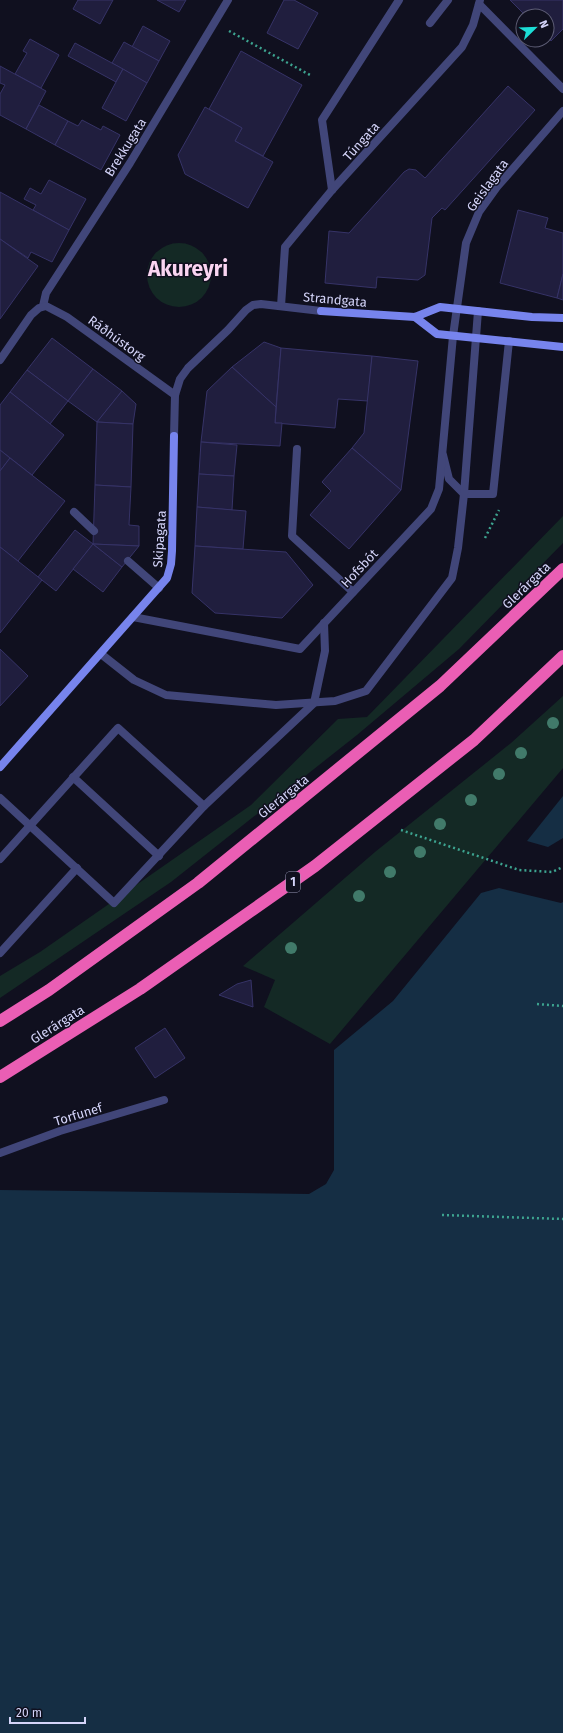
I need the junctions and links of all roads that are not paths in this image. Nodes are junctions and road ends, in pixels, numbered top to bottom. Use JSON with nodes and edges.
{"nodes":[{"id":1,"x":228,"y":0,"type":"edge"},
{"id":2,"x":399,"y":0,"type":"edge"},
{"id":3,"x":448,"y":0,"type":"edge"},
{"id":4,"x":477,"y":1,"type":"edge"},
{"id":5,"x":430,"y":23,"type":"dead end"},
{"id":6,"x":563,"y":89,"type":"edge"},
{"id":7,"x":563,"y":111,"type":"edge"},
{"id":8,"x":332,"y":190,"type":"junction"},
{"id":9,"x":253,"y":305,"type":"joint"},
{"id":10,"x":43,"y":306,"type":"junction"},
{"id":11,"x":281,"y":306,"type":"junction"},
{"id":12,"x":457,"y":309,"type":"junction"},
{"id":13,"x":478,"y":311,"type":"junction"},
{"id":14,"x":415,"y":317,"type":"junction"},
{"id":15,"x":563,"y":318,"type":"edge"},
{"id":16,"x":453,"y":336,"type":"junction"},
{"id":17,"x":475,"y":338,"type":"junction"},
{"id":18,"x":509,"y":341,"type":"junction"},
{"id":19,"x":563,"y":347,"type":"edge"},
{"id":20,"x":0,"y":360,"type":"edge"},
{"id":21,"x":175,"y":395,"type":"junction"},
{"id":22,"x":297,"y":449,"type":"dead end"},
{"id":23,"x":443,"y":455,"type":"junction"},
{"id":24,"x":464,"y":494,"type":"junction"},
{"id":25,"x":74,"y":512,"type":"dead end"},
{"id":26,"x":94,"y":531,"type":"dead end"},
{"id":27,"x":128,"y":561,"type":"dead end"},
{"id":28,"x":563,"y":569,"type":"edge"},
{"id":29,"x":159,"y":588,"type":"junction"},
{"id":30,"x":353,"y":592,"type":"junction"},
{"id":31,"x":133,"y":617,"type":"junction"},
{"id":32,"x":324,"y":623,"type":"junction"},
{"id":33,"x":101,"y":654,"type":"junction"},
{"id":34,"x":563,"y":656,"type":"edge"},
{"id":35,"x":314,"y":702,"type":"junction"},
{"id":36,"x":0,"y":767,"type":"edge"},
{"id":37,"x":73,"y":777,"type":"junction"},
{"id":38,"x":0,"y":798,"type":"edge"},
{"id":39,"x":204,"y":806,"type":"junction"},
{"id":40,"x":30,"y":826,"type":"junction"},
{"id":41,"x":159,"y":856,"type":"junction"},
{"id":42,"x":0,"y":859,"type":"edge"},
{"id":43,"x":77,"y":868,"type":"junction"},
{"id":44,"x":0,"y":953,"type":"edge"},
{"id":45,"x":0,"y":1020,"type":"edge"},
{"id":46,"x":0,"y":1077,"type":"edge"},
{"id":47,"x":164,"y":1100,"type":"dead end"},
{"id":48,"x":0,"y":1153,"type":"edge"}],
"edges":[{"from":1,"to":10,"type":"street","name":"Brekkugata"},
{"from":2,"to":8,"type":"street"},
{"from":3,"to":5,"type":"street"},
{"from":4,"to":6,"type":"street"},
{"from":4,"to":8,"type":"street","name":"Túngata"},
{"from":7,"to":12,"type":"street","name":"Geislagata"},
{"from":8,"to":11,"type":"street","name":"Túngata"},
{"from":9,"to":11,"type":"street","name":"Strandgata"},
{"from":9,"to":21,"type":"street","name":"Skipagata"},
{"from":10,"to":20,"type":"street"},
{"from":10,"to":21,"type":"street","name":"Ráðhústorg"},
{"from":11,"to":14,"type":"street","name":"Strandgata"},
{"from":12,"to":13,"type":"street","name":"Strandgata"},
{"from":12,"to":14,"type":"street","name":"Strandgata"},
{"from":12,"to":16,"type":"street","name":"Geislagata"},
{"from":13,"to":15,"type":"street","name":"Strandgata"},
{"from":13,"to":17,"type":"street"},
{"from":14,"to":16,"type":"street"},
{"from":16,"to":17,"type":"street"},
{"from":16,"to":23,"type":"street","name":"Hofsbót"},
{"from":17,"to":18,"type":"street"},
{"from":17,"to":24,"type":"street"},
{"from":18,"to":19,"type":"street"},
{"from":18,"to":24,"type":"street"},
{"from":21,"to":29,"type":"street","name":"Skipagata"},
{"from":22,"to":30,"type":"street"},
{"from":23,"to":24,"type":"street"},
{"from":23,"to":30,"type":"street","name":"Hofsbót"},
{"from":24,"to":35,"type":"street"},
{"from":25,"to":26,"type":"street"},
{"from":27,"to":29,"type":"street"},
{"from":28,"to":45,"type":"highway","name":"Glerárgata"},
{"from":29,"to":31,"type":"street","name":"Skipagata"},
{"from":30,"to":32,"type":"street","name":"Hofsbót"},
{"from":31,"to":32,"type":"street","name":"Hofsbót"},
{"from":31,"to":33,"type":"street","name":"Skipagata"},
{"from":32,"to":35,"type":"street"},
{"from":33,"to":35,"type":"street"},
{"from":33,"to":36,"type":"street","name":"Skipagata"},
{"from":34,"to":46,"type":"highway","name":"Glerárgata","number":"1"},
{"from":35,"to":39,"type":"street"},
{"from":37,"to":39,"type":"street"},
{"from":37,"to":40,"type":"street"},
{"from":37,"to":41,"type":"street"},
{"from":38,"to":40,"type":"street"},
{"from":39,"to":41,"type":"street"},
{"from":40,"to":42,"type":"street"},
{"from":40,"to":43,"type":"street"},
{"from":41,"to":43,"type":"street"},
{"from":43,"to":44,"type":"street"},
{"from":47,"to":48,"type":"street","name":"Torfunef"}]}
